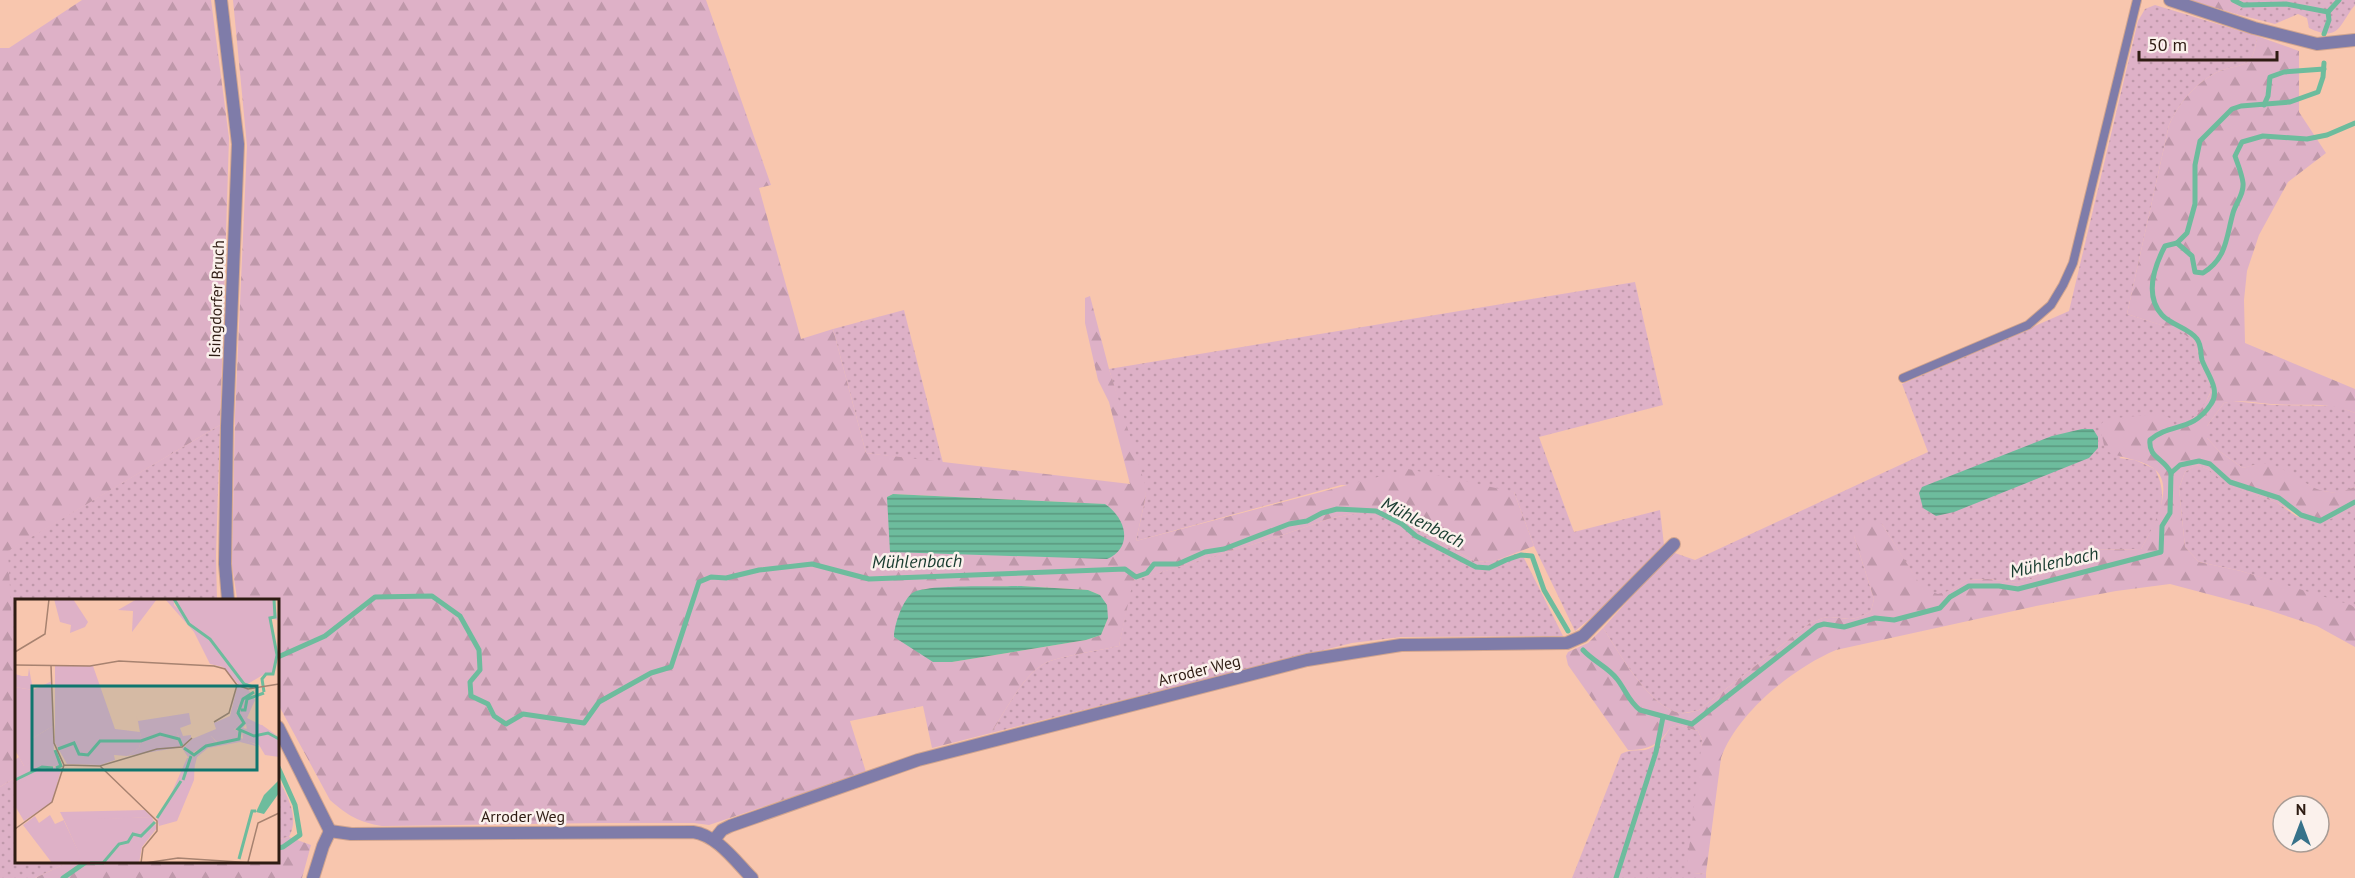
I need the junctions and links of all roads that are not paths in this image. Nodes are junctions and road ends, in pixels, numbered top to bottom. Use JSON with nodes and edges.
{"nodes":[{"id":1,"x":221,"y":0,"type":"edge"},
{"id":2,"x":2137,"y":0,"type":"edge"},
{"id":3,"x":2170,"y":0,"type":"edge"},
{"id":4,"x":2355,"y":40,"type":"edge"},
{"id":5,"x":1903,"y":378,"type":"dead end"},
{"id":6,"x":1674,"y":544,"type":"dead end"},
{"id":7,"x":228,"y":599,"type":"edge"},
{"id":8,"x":279,"y":729,"type":"edge"},
{"id":9,"x":330,"y":831,"type":"junction"},
{"id":10,"x":714,"y":840,"type":"junction"},
{"id":11,"x":313,"y":878,"type":"edge"},
{"id":12,"x":752,"y":878,"type":"edge"}],
"edges":[{"from":1,"to":7,"type":"street","name":"Isingdorfer Bruch"},
{"from":2,"to":5,"type":"lane"},
{"from":3,"to":4,"type":"street"},
{"from":6,"to":10,"type":"street","name":"Arroder Weg"},
{"from":8,"to":9,"type":"street"},
{"from":9,"to":10,"type":"street","name":"Arroder Weg"},
{"from":9,"to":11,"type":"street"},
{"from":10,"to":12,"type":"street","name":"Arroder Weg"}]}
